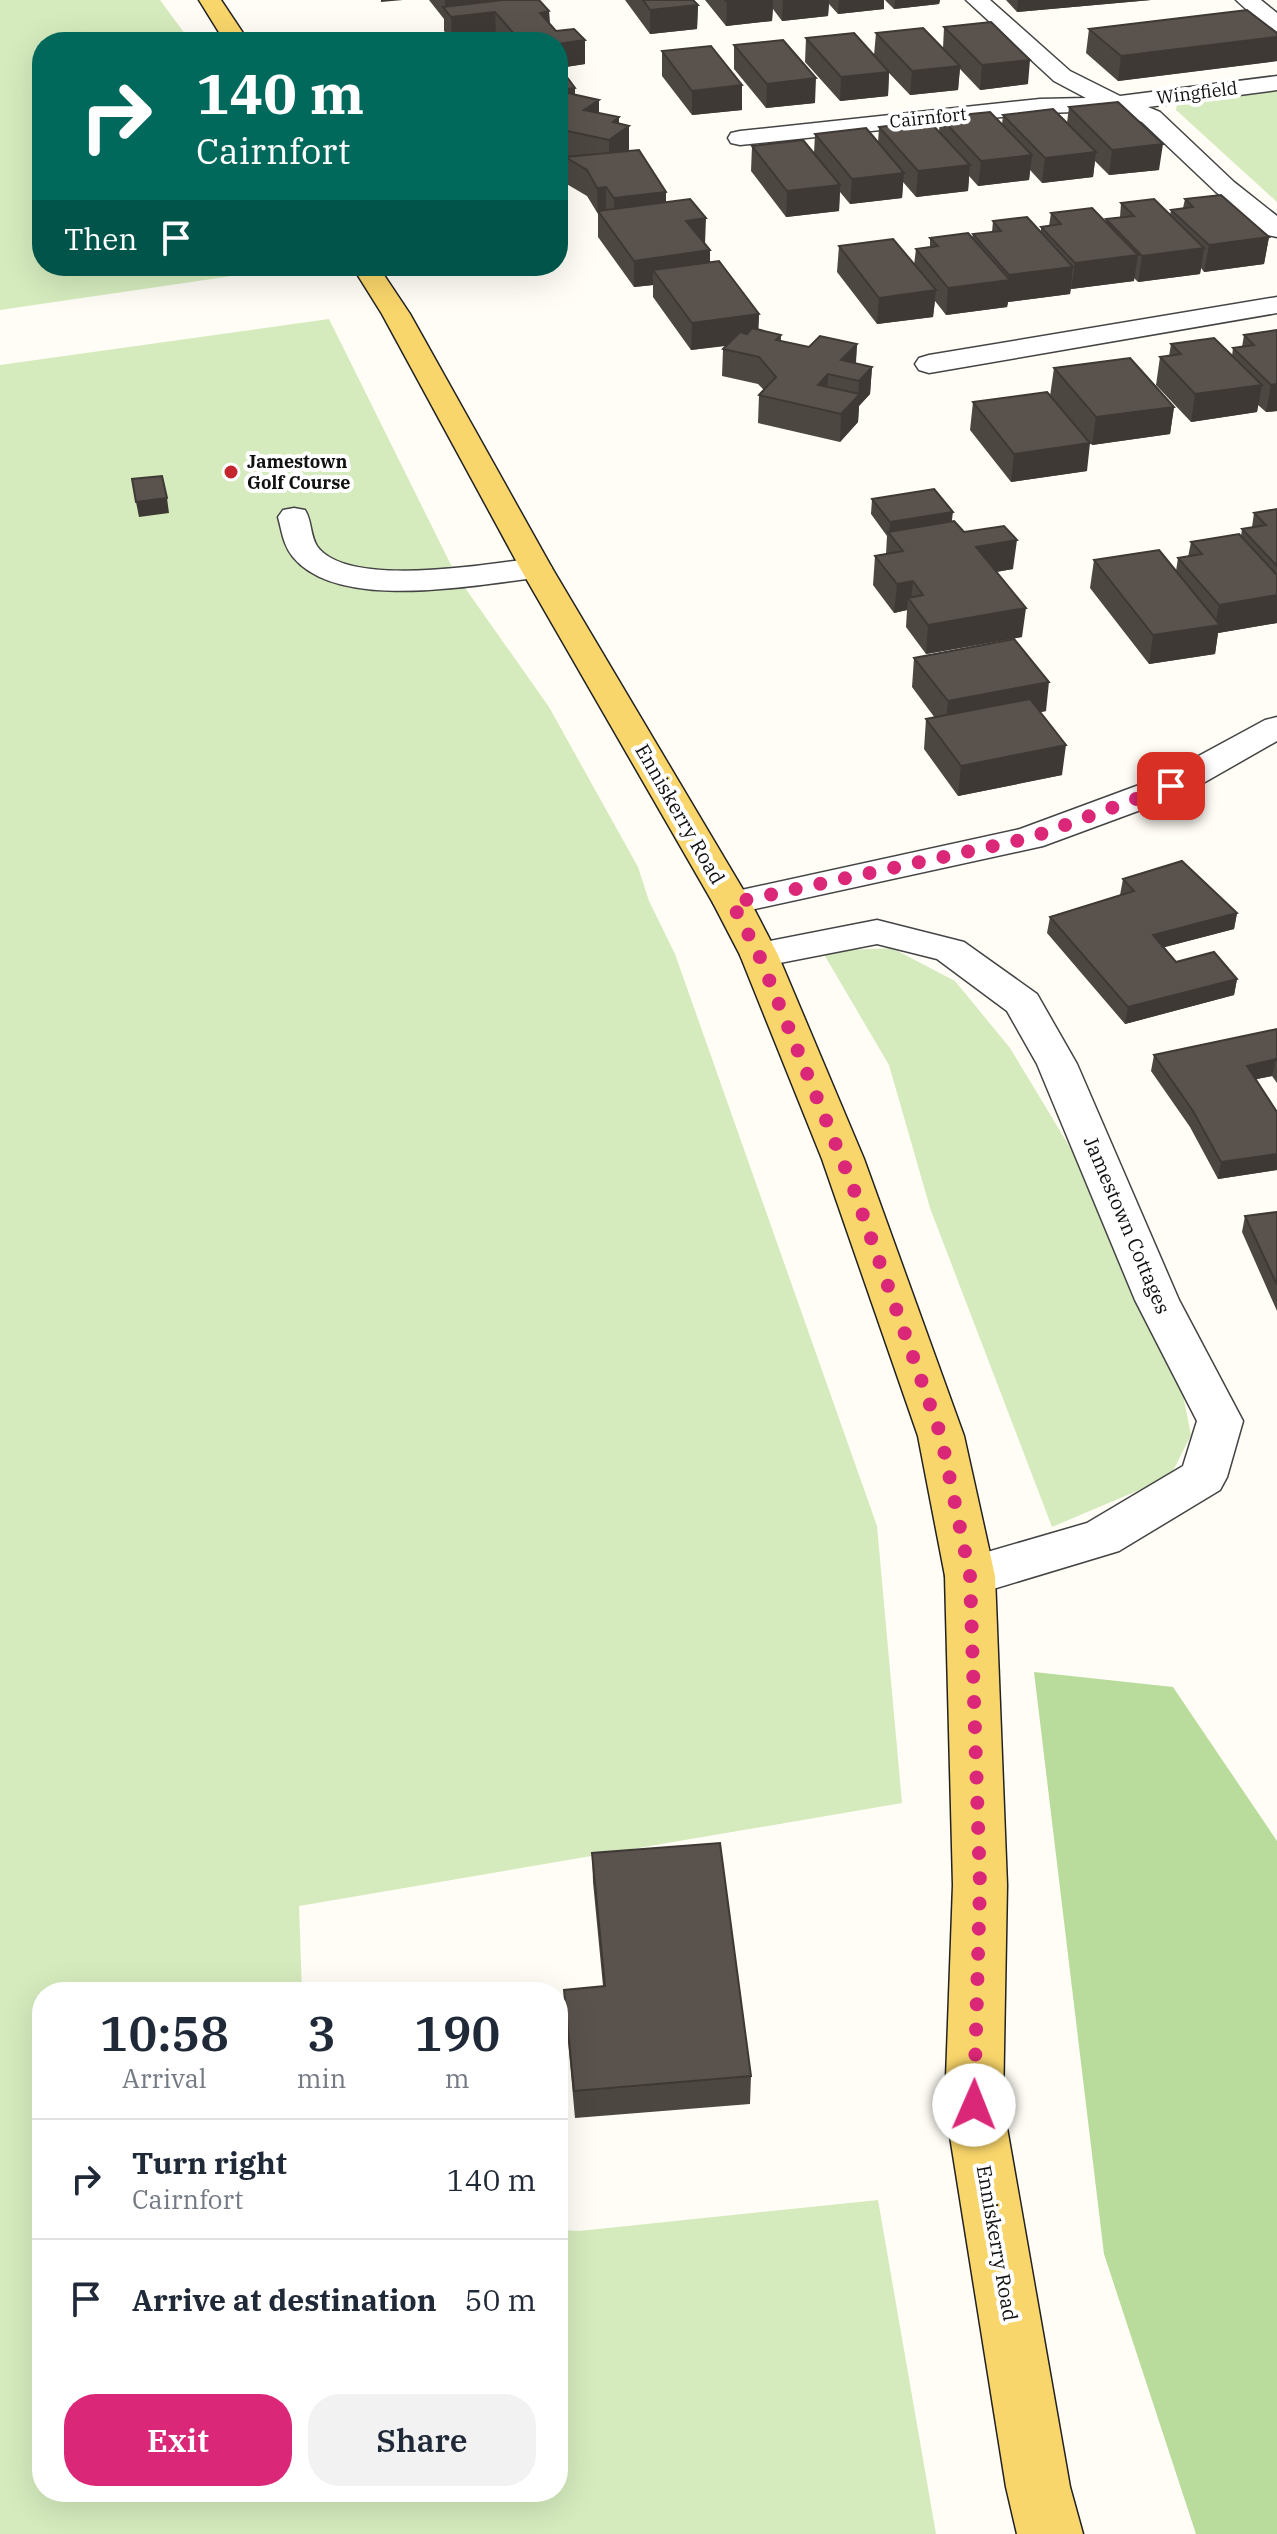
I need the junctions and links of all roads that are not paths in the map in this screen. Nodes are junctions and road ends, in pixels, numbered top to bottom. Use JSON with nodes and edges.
{"nodes":[{"id":1,"x":210,"y":0,"type":"edge"},
{"id":2,"x":977,"y":0,"type":"edge"},
{"id":3,"x":1247,"y":0,"type":"edge"},
{"id":4,"x":1277,"y":25,"type":"edge"},
{"id":5,"x":231,"y":32,"type":"edge"},
{"id":6,"x":1277,"y":83,"type":"edge"},
{"id":7,"x":1117,"y":104,"type":"junction"},
{"id":8,"x":740,"y":138,"type":"dead end"},
{"id":9,"x":1277,"y":229,"type":"edge"},
{"id":10,"x":371,"y":276,"type":"edge"},
{"id":11,"x":1277,"y":305,"type":"edge"},
{"id":12,"x":929,"y":364,"type":"dead end"},
{"id":13,"x":294,"y":517,"type":"dead end"},
{"id":14,"x":536,"y":568,"type":"junction"},
{"id":15,"x":1277,"y":727,"type":"edge"},
{"id":16,"x":732,"y":903,"type":"junction"},
{"id":17,"x":759,"y":955,"type":"junction"},
{"id":18,"x":970,"y":1576,"type":"junction"},
{"id":19,"x":1050,"y":2534,"type":"edge"}],
"edges":[{"from":1,"to":5,"type":"main road"},
{"from":2,"to":7,"type":"street","name":"Cairnfort"},
{"from":3,"to":4,"type":"street"},
{"from":6,"to":7,"type":"street","name":"Wingfield"},
{"from":7,"to":8,"type":"street","name":"Cairnfort"},
{"from":7,"to":9,"type":"street","name":"Cairnfort"},
{"from":10,"to":14,"type":"main road","name":"Enniskerry Road"},
{"from":11,"to":12,"type":"street"},
{"from":13,"to":14,"type":"street"},
{"from":14,"to":16,"type":"main road","name":"Enniskerry Road"},
{"from":15,"to":16,"type":"street"},
{"from":16,"to":17,"type":"main road","name":"Enniskerry Road"},
{"from":17,"to":18,"type":"main road","name":"Enniskerry Road"},
{"from":17,"to":18,"type":"street","name":"Jamestown Cottages"},
{"from":18,"to":19,"type":"main road","name":"Enniskerry Road"}]}
